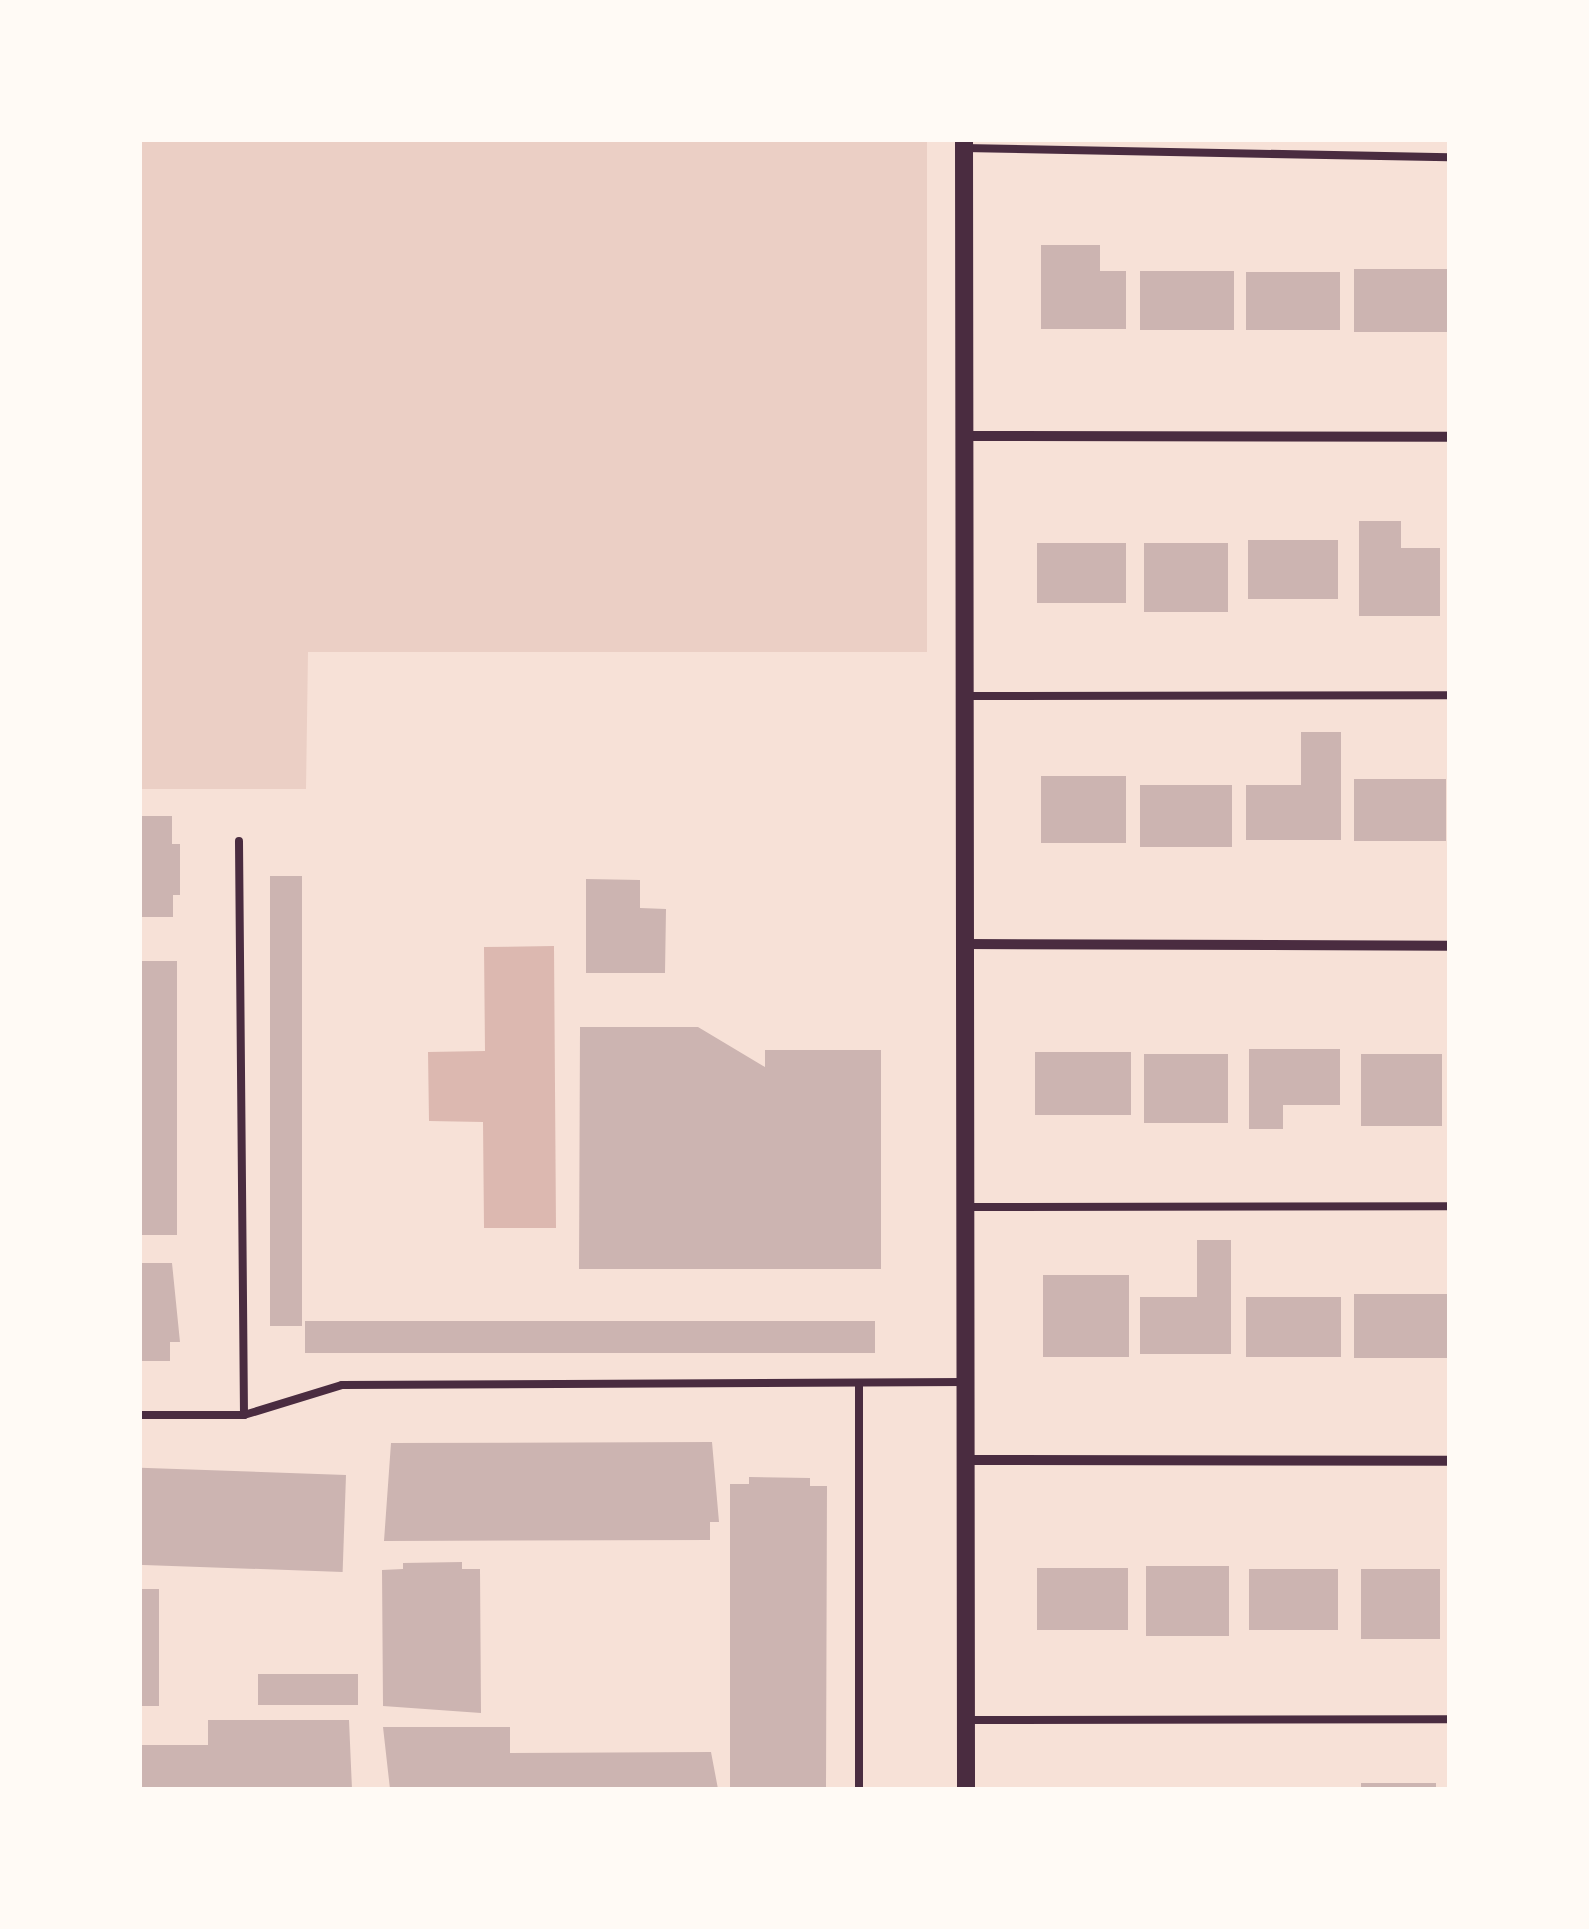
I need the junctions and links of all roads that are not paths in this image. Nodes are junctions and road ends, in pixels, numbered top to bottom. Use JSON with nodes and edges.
{"nodes":[{"id":1,"x":964,"y":144,"type":"edge"},
{"id":2,"x":1449,"y":157,"type":"edge"},
{"id":3,"x":964,"y":436,"type":"junction"},
{"id":4,"x":1449,"y":437,"type":"edge"},
{"id":5,"x":1449,"y":694,"type":"edge"},
{"id":6,"x":965,"y":696,"type":"junction"},
{"id":7,"x":239,"y":841,"type":"dead end"},
{"id":8,"x":965,"y":944,"type":"junction"},
{"id":9,"x":1449,"y":946,"type":"edge"},
{"id":10,"x":1449,"y":1206,"type":"edge"},
{"id":11,"x":965,"y":1207,"type":"junction"},
{"id":12,"x":966,"y":1382,"type":"junction"},
{"id":13,"x":859,"y":1385,"type":"junction"},
{"id":14,"x":140,"y":1415,"type":"edge"},
{"id":15,"x":244,"y":1415,"type":"junction"},
{"id":16,"x":965,"y":1460,"type":"junction"},
{"id":17,"x":1449,"y":1461,"type":"edge"},
{"id":18,"x":1449,"y":1719,"type":"edge"},
{"id":19,"x":965,"y":1720,"type":"junction"},
{"id":20,"x":858,"y":1789,"type":"edge"},
{"id":21,"x":966,"y":1789,"type":"edge"}],
"edges":[{"from":1,"to":2,"type":"lane"},
{"from":1,"to":3,"type":"street"},
{"from":3,"to":4,"type":"street"},
{"from":3,"to":6,"type":"street"},
{"from":5,"to":6,"type":"lane"},
{"from":6,"to":8,"type":"street"},
{"from":7,"to":15,"type":"lane"},
{"from":8,"to":9,"type":"street"},
{"from":8,"to":11,"type":"street"},
{"from":10,"to":11,"type":"lane"},
{"from":11,"to":12,"type":"street"},
{"from":12,"to":13,"type":"lane"},
{"from":12,"to":16,"type":"street"},
{"from":13,"to":15,"type":"lane"},
{"from":13,"to":20,"type":"lane"},
{"from":14,"to":15,"type":"lane"},
{"from":16,"to":17,"type":"street"},
{"from":16,"to":19,"type":"street"},
{"from":18,"to":19,"type":"lane"},
{"from":19,"to":21,"type":"street"}]}
